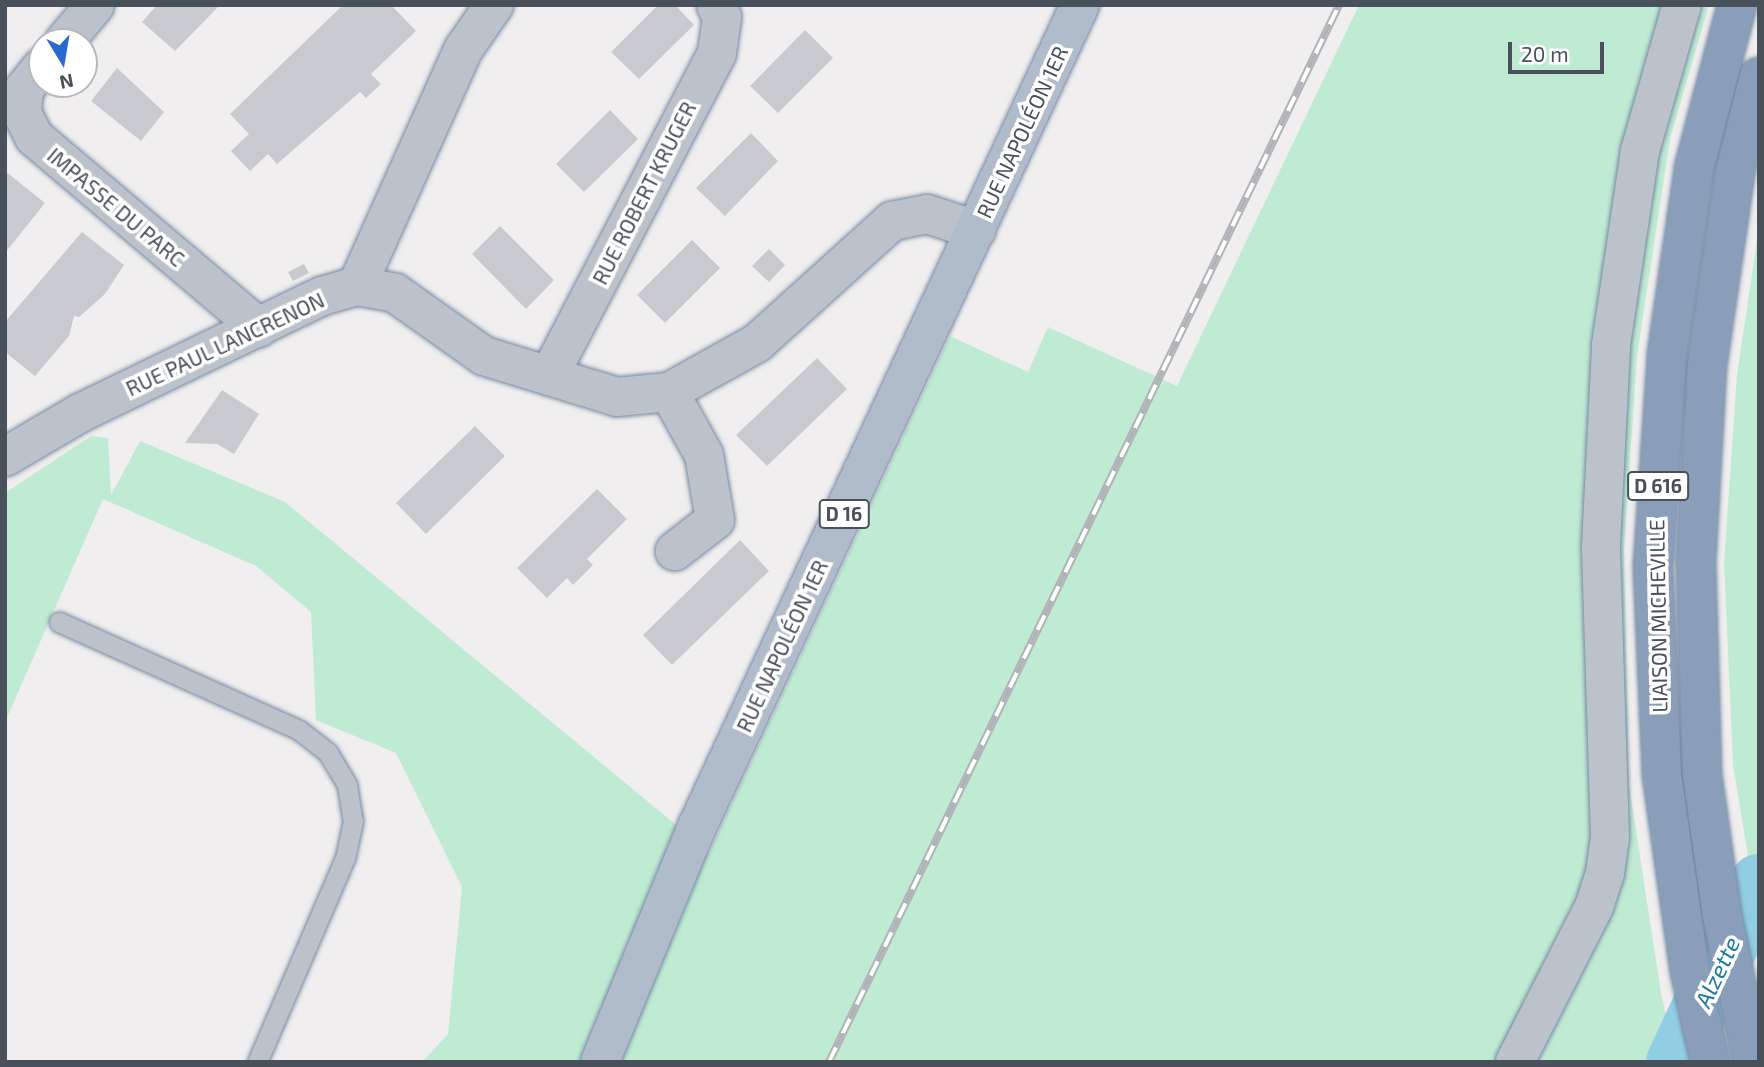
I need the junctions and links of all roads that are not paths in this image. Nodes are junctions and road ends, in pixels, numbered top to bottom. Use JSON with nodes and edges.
{"nodes":[{"id":1,"x":95,"y":5,"type":"edge"},
{"id":2,"x":494,"y":5,"type":"edge"},
{"id":3,"x":716,"y":5,"type":"edge"},
{"id":4,"x":1080,"y":5,"type":"edge"},
{"id":5,"x":1682,"y":5,"type":"edge"},
{"id":6,"x":1737,"y":5,"type":"edge"},
{"id":7,"x":76,"y":28,"type":"edge"},
{"id":8,"x":1759,"y":77,"type":"edge"},
{"id":9,"x":28,"y":83,"type":"edge"},
{"id":10,"x":976,"y":230,"type":"junction"},
{"id":11,"x":357,"y":286,"type":"junction"},
{"id":12,"x":260,"y":328,"type":"junction"},
{"id":13,"x":549,"y":376,"type":"junction"},
{"id":14,"x":669,"y":392,"type":"junction"},
{"id":15,"x":5,"y":457,"type":"edge"},
{"id":16,"x":675,"y":551,"type":"dead end"},
{"id":17,"x":59,"y":622,"type":"dead end"},
{"id":18,"x":1708,"y":1056,"type":"edge"},
{"id":19,"x":257,"y":1062,"type":"edge"},
{"id":20,"x":600,"y":1062,"type":"edge"},
{"id":21,"x":1515,"y":1062,"type":"edge"},
{"id":22,"x":1753,"y":1062,"type":"edge"}],
"edges":[{"from":1,"to":7,"type":"street"},
{"from":2,"to":11,"type":"street"},
{"from":3,"to":13,"type":"street","name":"RUE ROBERT KRUGER"},
{"from":4,"to":10,"type":"main road","name":"RUE NAPOLÉON 1ER","number":"D 16"},
{"from":5,"to":21,"type":"street"},
{"from":6,"to":18,"type":"highway","name":"LIAISON MICHEVILLE","number":"D 616"},
{"from":8,"to":22,"type":"highway","name":"LIAISON MICHEVILLE","number":"D 616"},
{"from":9,"to":12,"type":"street","name":"IMPASSE DU PARC"},
{"from":10,"to":14,"type":"street"},
{"from":10,"to":20,"type":"main road","name":"RUE NAPOLÉON 1ER","number":"D 16"},
{"from":11,"to":12,"type":"street","name":"RUE PAUL LANCRENON"},
{"from":11,"to":13,"type":"street"},
{"from":12,"to":15,"type":"street","name":"RUE PAUL LANCRENON"},
{"from":13,"to":14,"type":"street"},
{"from":14,"to":16,"type":"street"},
{"from":17,"to":19,"type":"lane"}]}
